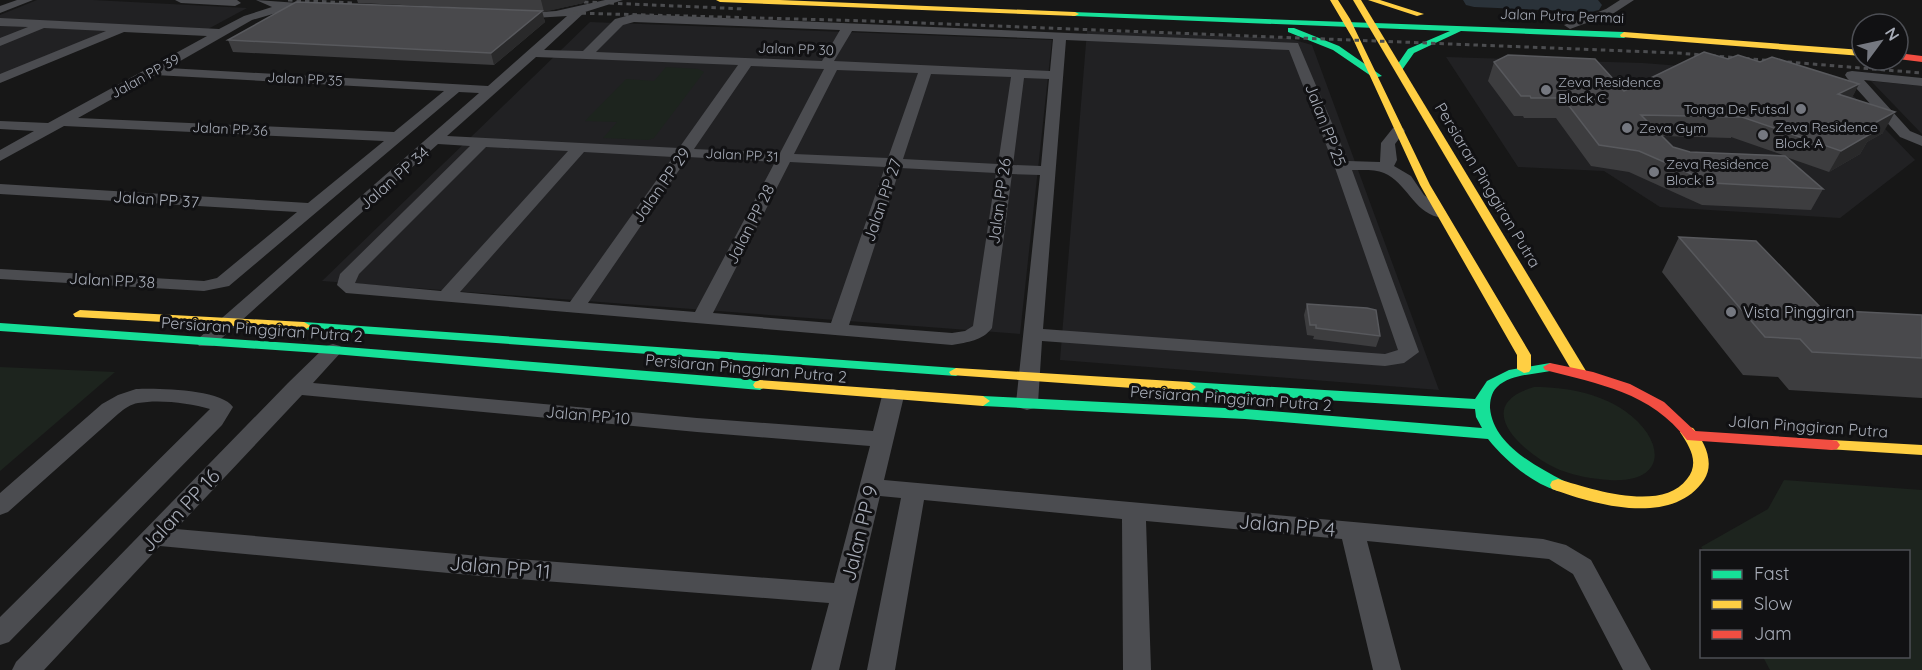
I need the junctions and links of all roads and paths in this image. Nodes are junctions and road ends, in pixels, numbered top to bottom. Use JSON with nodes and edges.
{"nodes":[{"id":1,"x":27,"y":0,"type":"edge"},
{"id":2,"x":180,"y":0,"type":"edge"},
{"id":3,"x":260,"y":0,"type":"edge"},
{"id":4,"x":617,"y":0,"type":"edge"},
{"id":5,"x":720,"y":0,"type":"edge"},
{"id":6,"x":961,"y":0,"type":"edge"},
{"id":7,"x":1334,"y":0,"type":"edge"},
{"id":8,"x":1357,"y":0,"type":"edge"},
{"id":9,"x":1372,"y":0,"type":"edge"},
{"id":10,"x":1627,"y":1,"type":"edge"},
{"id":11,"x":235,"y":3,"type":"dead end"},
{"id":12,"x":293,"y":6,"type":"junction"},
{"id":13,"x":1108,"y":6,"type":"junction"},
{"id":14,"x":1253,"y":7,"type":"dead end"},
{"id":15,"x":329,"y":8,"type":"edge"},
{"id":16,"x":0,"y":10,"type":"edge"},
{"id":17,"x":580,"y":11,"type":"junction"},
{"id":18,"x":509,"y":16,"type":"edge"},
{"id":19,"x":248,"y":18,"type":"junction"},
{"id":20,"x":1349,"y":19,"type":"junction"},
{"id":21,"x":1216,"y":20,"type":"junction"},
{"id":22,"x":1371,"y":20,"type":"junction"},
{"id":23,"x":0,"y":22,"type":"edge"},
{"id":24,"x":1529,"y":23,"type":"junction"},
{"id":25,"x":48,"y":24,"type":"junction"},
{"id":26,"x":1570,"y":25,"type":"junction"},
{"id":27,"x":848,"y":27,"type":"junction"},
{"id":28,"x":124,"y":28,"type":"junction"},
{"id":29,"x":1481,"y":29,"type":"junction"},
{"id":30,"x":222,"y":33,"type":"junction"},
{"id":31,"x":1060,"y":35,"type":"junction"},
{"id":32,"x":0,"y":42,"type":"edge"},
{"id":33,"x":1850,"y":44,"type":"edge"},
{"id":34,"x":1850,"y":51,"type":"edge"},
{"id":35,"x":535,"y":52,"type":"junction"},
{"id":36,"x":586,"y":55,"type":"junction"},
{"id":37,"x":747,"y":62,"type":"junction"},
{"id":38,"x":829,"y":65,"type":"junction"},
{"id":39,"x":1399,"y":68,"type":"junction"},
{"id":40,"x":926,"y":69,"type":"junction"},
{"id":41,"x":153,"y":71,"type":"junction"},
{"id":42,"x":1018,"y":73,"type":"junction"},
{"id":43,"x":1056,"y":75,"type":"junction"},
{"id":44,"x":1377,"y":76,"type":"junction"},
{"id":45,"x":0,"y":79,"type":"edge"},
{"id":46,"x":1922,"y":82,"type":"edge"},
{"id":47,"x":457,"y":87,"type":"junction"},
{"id":48,"x":492,"y":90,"type":"junction"},
{"id":49,"x":56,"y":125,"type":"junction"},
{"id":50,"x":0,"y":126,"type":"edge"},
{"id":51,"x":1398,"y":131,"type":"junction"},
{"id":52,"x":398,"y":137,"type":"junction"},
{"id":53,"x":437,"y":140,"type":"junction"},
{"id":54,"x":483,"y":142,"type":"junction"},
{"id":55,"x":1922,"y":142,"type":"edge"},
{"id":56,"x":580,"y":147,"type":"junction"},
{"id":57,"x":1449,"y":151,"type":"junction"},
{"id":58,"x":683,"y":152,"type":"junction"},
{"id":59,"x":1432,"y":153,"type":"dead end"},
{"id":60,"x":0,"y":156,"type":"edge"},
{"id":61,"x":785,"y":157,"type":"junction"},
{"id":62,"x":894,"y":163,"type":"junction"},
{"id":63,"x":1342,"y":165,"type":"junction"},
{"id":64,"x":1386,"y":167,"type":"junction"},
{"id":65,"x":1004,"y":168,"type":"junction"},
{"id":66,"x":1047,"y":171,"type":"junction"},
{"id":67,"x":1436,"y":171,"type":"dead end"},
{"id":68,"x":1427,"y":187,"type":"junction"},
{"id":69,"x":0,"y":189,"type":"edge"},
{"id":70,"x":313,"y":208,"type":"junction"},
{"id":71,"x":1438,"y":212,"type":"junction"},
{"id":72,"x":0,"y":274,"type":"edge"},
{"id":73,"x":446,"y":297,"type":"junction"},
{"id":74,"x":575,"y":308,"type":"junction"},
{"id":75,"x":71,"y":314,"type":"dead end"},
{"id":76,"x":701,"y":319,"type":"junction"},
{"id":77,"x":231,"y":321,"type":"junction"},
{"id":78,"x":0,"y":327,"type":"edge"},
{"id":79,"x":838,"y":330,"type":"junction"},
{"id":80,"x":1032,"y":334,"type":"junction"},
{"id":81,"x":206,"y":342,"type":"junction"},
{"id":82,"x":333,"y":350,"type":"junction"},
{"id":83,"x":1524,"y":369,"type":"junction"},
{"id":84,"x":1579,"y":371,"type":"junction"},
{"id":85,"x":1029,"y":377,"type":"junction"},
{"id":86,"x":295,"y":388,"type":"junction"},
{"id":87,"x":893,"y":396,"type":"junction"},
{"id":88,"x":1026,"y":402,"type":"junction"},
{"id":89,"x":1480,"y":404,"type":"junction"},
{"id":90,"x":1490,"y":434,"type":"junction"},
{"id":91,"x":1692,"y":436,"type":"junction"},
{"id":92,"x":882,"y":439,"type":"junction"},
{"id":93,"x":1922,"y":450,"type":"edge"},
{"id":94,"x":871,"y":488,"type":"junction"},
{"id":95,"x":914,"y":491,"type":"junction"},
{"id":96,"x":0,"y":506,"type":"edge"},
{"id":97,"x":1134,"y":511,"type":"junction"},
{"id":98,"x":1352,"y":531,"type":"junction"},
{"id":99,"x":156,"y":537,"type":"junction"},
{"id":100,"x":844,"y":594,"type":"junction"},
{"id":101,"x":0,"y":634,"type":"edge"},
{"id":102,"x":26,"y":670,"type":"edge"},
{"id":103,"x":825,"y":670,"type":"edge"},
{"id":104,"x":881,"y":670,"type":"edge"},
{"id":105,"x":1137,"y":670,"type":"edge"},
{"id":106,"x":1387,"y":670,"type":"edge"},
{"id":107,"x":1638,"y":670,"type":"edge"}],
"edges":[{"from":1,"to":16,"type":"street"},
{"from":2,"to":11,"type":"street"},
{"from":3,"to":12,"type":"street"},
{"from":3,"to":19,"type":"street"},
{"from":4,"to":17,"type":"street"},
{"from":5,"to":21,"type":"street","name":"Jalan Putra Permai"},
{"from":6,"to":13,"type":"street","name":"Jalan Putra Permai"},
{"from":7,"to":20,"type":"street"},
{"from":8,"to":22,"type":"street","name":"Persiaran Pinggiran Putra"},
{"from":9,"to":24,"type":"street"},
{"from":10,"to":26,"type":"street"},
{"from":12,"to":15,"type":"street"},
{"from":12,"to":19,"type":"street","name":"Jalan PP 39"},
{"from":13,"to":14,"type":"street"},
{"from":13,"to":20,"type":"street","name":"Jalan Putra Permai"},
{"from":17,"to":18,"type":"street"},
{"from":17,"to":35,"type":"street","name":"Jalan PP 34"},
{"from":19,"to":30,"type":"street","name":"Jalan PP 39"},
{"from":20,"to":21,"type":"street","name":"Jalan Putra Permai"},
{"from":20,"to":22,"type":"street","name":"Jalan Putra Permai"},
{"from":20,"to":44,"type":"street"},
{"from":21,"to":44,"type":"street"},
{"from":22,"to":24,"type":"street","name":"Jalan Putra Permai"},
{"from":22,"to":29,"type":"street","name":"Jalan Putra Permai"},
{"from":22,"to":39,"type":"street","name":"Persiaran Pinggiran Putra"},
{"from":23,"to":25,"type":"street"},
{"from":24,"to":26,"type":"street","name":"Jalan Putra Permai"},
{"from":25,"to":28,"type":"street"},
{"from":25,"to":32,"type":"street"},
{"from":26,"to":33,"type":"street","name":"Jalan Putra Permai"},
{"from":27,"to":31,"type":"street"},
{"from":27,"to":36,"type":"street"},
{"from":27,"to":38,"type":"street","name":"Jalan PP 28"},
{"from":28,"to":30,"type":"street"},
{"from":28,"to":45,"type":"street"},
{"from":29,"to":34,"type":"street","name":"Jalan Putra Permai"},
{"from":29,"to":39,"type":"street"},
{"from":30,"to":41,"type":"street","name":"Jalan PP 39"},
{"from":31,"to":43,"type":"street"},
{"from":31,"to":63,"type":"street","name":"Jalan PP 25"},
{"from":35,"to":36,"type":"street","name":"Jalan PP 30"},
{"from":35,"to":48,"type":"street","name":"Jalan PP 34"},
{"from":36,"to":37,"type":"street","name":"Jalan PP 30"},
{"from":37,"to":38,"type":"street","name":"Jalan PP 30"},
{"from":37,"to":58,"type":"street","name":"Jalan PP 29"},
{"from":38,"to":40,"type":"street","name":"Jalan PP 30"},
{"from":38,"to":61,"type":"street","name":"Jalan PP 28"},
{"from":39,"to":57,"type":"street","name":"Persiaran Pinggiran Putra"},
{"from":40,"to":42,"type":"street","name":"Jalan PP 30"},
{"from":40,"to":62,"type":"street","name":"Jalan PP 27"},
{"from":41,"to":47,"type":"street","name":"Jalan PP 35"},
{"from":41,"to":49,"type":"street","name":"Jalan PP 39"},
{"from":42,"to":43,"type":"street","name":"Jalan PP 30"},
{"from":42,"to":65,"type":"street","name":"Jalan PP 26"},
{"from":43,"to":66,"type":"street"},
{"from":44,"to":51,"type":"street"},
{"from":46,"to":55,"type":"street"},
{"from":47,"to":48,"type":"street","name":"Jalan PP 35"},
{"from":47,"to":52,"type":"street"},
{"from":48,"to":53,"type":"street","name":"Jalan PP 34"},
{"from":49,"to":50,"type":"street","name":"Jalan PP 36"},
{"from":49,"to":52,"type":"street","name":"Jalan PP 36"},
{"from":49,"to":60,"type":"street","name":"Jalan PP 39"},
{"from":51,"to":64,"type":"street"},
{"from":51,"to":68,"type":"street"},
{"from":52,"to":70,"type":"street"},
{"from":53,"to":54,"type":"street","name":"Jalan PP 31"},
{"from":53,"to":77,"type":"street","name":"Jalan PP 34"},
{"from":54,"to":56,"type":"street","name":"Jalan PP 31"},
{"from":54,"to":73,"type":"street"},
{"from":56,"to":58,"type":"street","name":"Jalan PP 31"},
{"from":56,"to":73,"type":"street"},
{"from":57,"to":59,"type":"street"},
{"from":57,"to":84,"type":"street","name":"Persiaran Pinggiran Putra"},
{"from":58,"to":61,"type":"street","name":"Jalan PP 31"},
{"from":58,"to":74,"type":"street","name":"Jalan PP 29"},
{"from":61,"to":62,"type":"street","name":"Jalan PP 31"},
{"from":61,"to":76,"type":"street","name":"Jalan PP 28"},
{"from":62,"to":65,"type":"street","name":"Jalan PP 31"},
{"from":62,"to":79,"type":"street","name":"Jalan PP 27"},
{"from":63,"to":64,"type":"street"},
{"from":63,"to":80,"type":"street","name":"Jalan PP 25"},
{"from":64,"to":71,"type":"street"},
{"from":65,"to":66,"type":"street","name":"Jalan PP 31"},
{"from":65,"to":79,"type":"street","name":"Jalan PP 26"},
{"from":66,"to":80,"type":"street"},
{"from":67,"to":68,"type":"street"},
{"from":68,"to":71,"type":"street"},
{"from":69,"to":70,"type":"street","name":"Jalan PP 37"},
{"from":70,"to":72,"type":"street","name":"Jalan PP 38"},
{"from":71,"to":83,"type":"street"},
{"from":73,"to":74,"type":"street"},
{"from":74,"to":76,"type":"street"},
{"from":75,"to":77,"type":"street","name":"Persiaran Pinggiran Putra 2"},
{"from":76,"to":79,"type":"street"},
{"from":77,"to":81,"type":"street","name":"Jalan PP 34"},
{"from":77,"to":85,"type":"street","name":"Persiaran Pinggiran Putra 2"},
{"from":78,"to":81,"type":"street","name":"Persiaran Pinggiran Putra 2"},
{"from":80,"to":85,"type":"street"},
{"from":81,"to":82,"type":"street","name":"Persiaran Pinggiran Putra 2"},
{"from":82,"to":86,"type":"street","name":"Jalan PP 16"},
{"from":82,"to":87,"type":"street","name":"Persiaran Pinggiran Putra 2"},
{"from":83,"to":84,"type":"street"},
{"from":83,"to":89,"type":"street"},
{"from":84,"to":91,"type":"street"},
{"from":85,"to":88,"type":"street"},
{"from":85,"to":89,"type":"street","name":"Persiaran Pinggiran Putra 2"},
{"from":86,"to":92,"type":"street","name":"Jalan PP 10"},
{"from":86,"to":99,"type":"street","name":"Jalan PP 16"},
{"from":87,"to":88,"type":"street","name":"Persiaran Pinggiran Putra 2"},
{"from":87,"to":92,"type":"street","name":"Jalan PP 9"},
{"from":88,"to":90,"type":"street","name":"Persiaran Pinggiran Putra 2"},
{"from":89,"to":90,"type":"street"},
{"from":90,"to":91,"type":"street"},
{"from":91,"to":93,"type":"street","name":"Jalan Pinggiran Putra"},
{"from":92,"to":94,"type":"street","name":"Jalan PP 9"},
{"from":94,"to":95,"type":"street","name":"Jalan PP 4"},
{"from":94,"to":100,"type":"street","name":"Jalan PP 9"},
{"from":95,"to":97,"type":"street","name":"Jalan PP 4"},
{"from":95,"to":104,"type":"street"},
{"from":96,"to":101,"type":"street"},
{"from":97,"to":98,"type":"street","name":"Jalan PP 4"},
{"from":97,"to":105,"type":"street"},
{"from":98,"to":106,"type":"street"},
{"from":98,"to":107,"type":"street","name":"Jalan PP 4"},
{"from":99,"to":100,"type":"street","name":"Jalan PP 11"},
{"from":99,"to":102,"type":"street","name":"Jalan PP 16"},
{"from":100,"to":103,"type":"street","name":"Jalan PP 9"}]}
